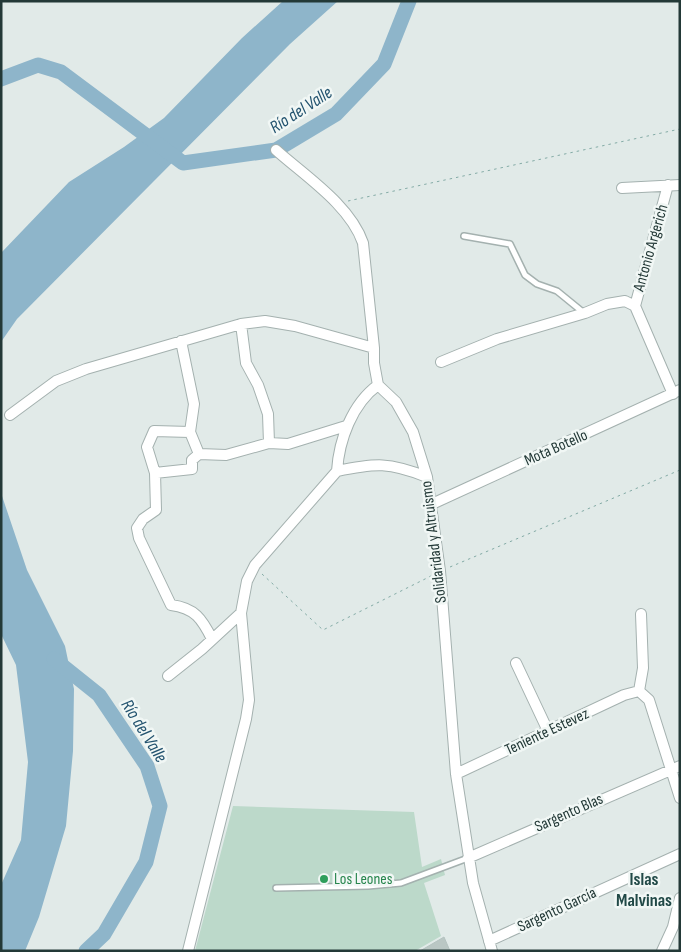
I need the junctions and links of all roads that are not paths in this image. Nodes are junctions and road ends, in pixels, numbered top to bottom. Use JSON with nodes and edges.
{"nodes":[{"id":1,"x":276,"y":150,"type":"dead end"},
{"id":2,"x":680,"y":185,"type":"edge"},
{"id":3,"x":668,"y":186,"type":"junction"},
{"id":4,"x":622,"y":188,"type":"dead end"},
{"id":5,"x":464,"y":236,"type":"dead end"},
{"id":6,"x":635,"y":306,"type":"junction"},
{"id":7,"x":585,"y":313,"type":"junction"},
{"id":8,"x":241,"y":324,"type":"junction"},
{"id":9,"x":181,"y":341,"type":"junction"},
{"id":10,"x":374,"y":348,"type":"junction"},
{"id":11,"x":441,"y":362,"type":"dead end"},
{"id":12,"x":378,"y":385,"type":"junction"},
{"id":13,"x":676,"y":392,"type":"edge"},
{"id":14,"x":10,"y":415,"type":"dead end"},
{"id":15,"x":346,"y":426,"type":"junction"},
{"id":16,"x":190,"y":432,"type":"junction"},
{"id":17,"x":269,"y":444,"type":"junction"},
{"id":18,"x":199,"y":454,"type":"junction"},
{"id":19,"x":337,"y":471,"type":"junction"},
{"id":20,"x":155,"y":473,"type":"junction"},
{"id":21,"x":427,"y":478,"type":"junction"},
{"id":22,"x":432,"y":504,"type":"junction"},
{"id":23,"x":240,"y":613,"type":"junction"},
{"id":24,"x":641,"y":614,"type":"dead end"},
{"id":25,"x":212,"y":639,"type":"junction"},
{"id":26,"x":516,"y":663,"type":"dead end"},
{"id":27,"x":168,"y":676,"type":"dead end"},
{"id":28,"x":639,"y":691,"type":"junction"},
{"id":29,"x":548,"y":731,"type":"junction"},
{"id":30,"x":675,"y":768,"type":"edge"},
{"id":31,"x":456,"y":774,"type":"junction"},
{"id":32,"x":680,"y":798,"type":"edge"},
{"id":33,"x":680,"y":854,"type":"edge"},
{"id":34,"x":468,"y":858,"type":"junction"},
{"id":35,"x":276,"y":888,"type":"dead end"},
{"id":36,"x":680,"y":898,"type":"edge"},
{"id":37,"x":490,"y":946,"type":"edge"},
{"id":38,"x":188,"y":951,"type":"edge"},
{"id":39,"x":662,"y":951,"type":"edge"}],
"edges":[{"from":1,"to":10,"type":"street"},
{"from":2,"to":3,"type":"street"},
{"from":3,"to":4,"type":"street"},
{"from":3,"to":6,"type":"street","name":"Antonio Argerich"},
{"from":5,"to":7,"type":"lane"},
{"from":6,"to":7,"type":"street"},
{"from":6,"to":13,"type":"street","name":"Antonio Argerich"},
{"from":7,"to":11,"type":"street"},
{"from":8,"to":9,"type":"street"},
{"from":8,"to":10,"type":"street"},
{"from":8,"to":17,"type":"street"},
{"from":9,"to":14,"type":"street"},
{"from":9,"to":16,"type":"street"},
{"from":10,"to":12,"type":"street"},
{"from":12,"to":15,"type":"street"},
{"from":12,"to":21,"type":"street","name":"Solidaridad y Altruismo"},
{"from":13,"to":22,"type":"street","name":"Mota Botello"},
{"from":15,"to":17,"type":"street"},
{"from":15,"to":19,"type":"street"},
{"from":16,"to":18,"type":"street"},
{"from":16,"to":20,"type":"street"},
{"from":17,"to":18,"type":"street"},
{"from":18,"to":20,"type":"street"},
{"from":19,"to":21,"type":"street"},
{"from":19,"to":23,"type":"street"},
{"from":20,"to":25,"type":"street"},
{"from":21,"to":22,"type":"street","name":"Solidaridad y Altruismo"},
{"from":22,"to":31,"type":"street","name":"Solidaridad y Altruismo"},
{"from":23,"to":25,"type":"street"},
{"from":23,"to":38,"type":"street"},
{"from":24,"to":28,"type":"street"},
{"from":25,"to":27,"type":"street"},
{"from":26,"to":29,"type":"street"},
{"from":28,"to":29,"type":"street","name":"Teniente Estevez"},
{"from":28,"to":30,"type":"street"},
{"from":29,"to":31,"type":"street","name":"Teniente Estevez"},
{"from":30,"to":32,"type":"street"},
{"from":30,"to":34,"type":"street","name":"Sargento Blas"},
{"from":31,"to":34,"type":"street","name":"Solidaridad y Altruismo"},
{"from":33,"to":37,"type":"street","name":"Sargento García"},
{"from":34,"to":35,"type":"lane"},
{"from":34,"to":37,"type":"street","name":"Solidaridad y Altruismo"},
{"from":36,"to":39,"type":"street"}]}
